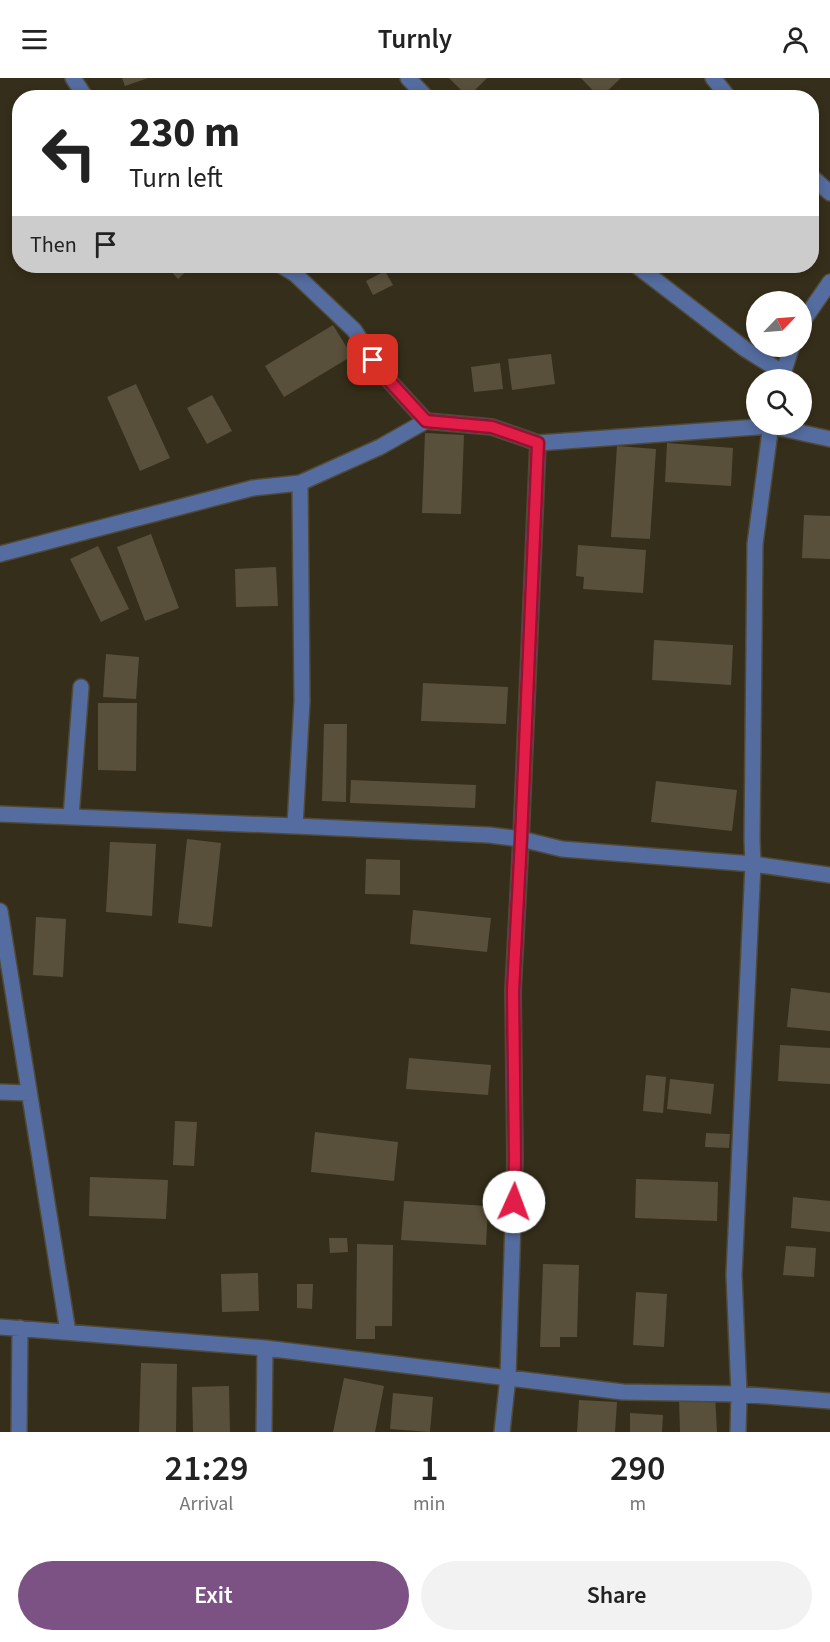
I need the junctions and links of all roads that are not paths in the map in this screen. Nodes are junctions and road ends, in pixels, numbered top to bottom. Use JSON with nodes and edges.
{"nodes":[{"id":1,"x":408,"y":78,"type":"edge"},
{"id":2,"x":713,"y":78,"type":"edge"},
{"id":3,"x":419,"y":90,"type":"edge"},
{"id":4,"x":723,"y":90,"type":"edge"},
{"id":5,"x":293,"y":273,"type":"edge"},
{"id":6,"x":646,"y":273,"type":"edge"},
{"id":7,"x":830,"y":282,"type":"edge"},
{"id":8,"x":812,"y":308,"type":"edge"},
{"id":9,"x":772,"y":369,"type":"edge"},
{"id":10,"x":426,"y":421,"type":"junction"},
{"id":11,"x":746,"y":427,"type":"edge"},
{"id":12,"x":770,"y":435,"type":"edge"},
{"id":13,"x":812,"y":435,"type":"edge"},
{"id":14,"x":830,"y":439,"type":"edge"},
{"id":15,"x":538,"y":443,"type":"junction"},
{"id":16,"x":300,"y":483,"type":"junction"},
{"id":17,"x":0,"y":554,"type":"edge"},
{"id":18,"x":81,"y":687,"type":"dead end"},
{"id":19,"x":0,"y":814,"type":"edge"},
{"id":20,"x":71,"y":817,"type":"junction"},
{"id":21,"x":295,"y":826,"type":"junction"},
{"id":22,"x":521,"y":839,"type":"junction"},
{"id":23,"x":753,"y":864,"type":"junction"},
{"id":24,"x":830,"y":875,"type":"edge"},
{"id":25,"x":0,"y":911,"type":"edge"},
{"id":26,"x":0,"y":1092,"type":"edge"},
{"id":27,"x":29,"y":1094,"type":"junction"},
{"id":28,"x":0,"y":1328,"type":"edge"},
{"id":29,"x":20,"y":1328,"type":"junction"},
{"id":30,"x":68,"y":1332,"type":"junction"},
{"id":31,"x":266,"y":1348,"type":"junction"},
{"id":32,"x":508,"y":1377,"type":"junction"},
{"id":33,"x":739,"y":1394,"type":"junction"},
{"id":34,"x":830,"y":1401,"type":"edge"},
{"id":35,"x":19,"y":1432,"type":"edge"},
{"id":36,"x":264,"y":1432,"type":"edge"},
{"id":37,"x":502,"y":1432,"type":"edge"},
{"id":38,"x":738,"y":1432,"type":"edge"}],
"edges":[{"from":1,"to":3,"type":"street"},
{"from":2,"to":4,"type":"street"},
{"from":5,"to":10,"type":"street"},
{"from":6,"to":9,"type":"street"},
{"from":7,"to":8,"type":"street"},
{"from":10,"to":15,"type":"street"},
{"from":10,"to":16,"type":"street"},
{"from":11,"to":15,"type":"street"},
{"from":12,"to":23,"type":"street"},
{"from":13,"to":14,"type":"street"},
{"from":15,"to":22,"type":"street"},
{"from":16,"to":17,"type":"street"},
{"from":16,"to":21,"type":"street"},
{"from":18,"to":20,"type":"street"},
{"from":19,"to":20,"type":"street"},
{"from":20,"to":21,"type":"street"},
{"from":21,"to":22,"type":"street"},
{"from":22,"to":23,"type":"street"},
{"from":22,"to":32,"type":"street"},
{"from":23,"to":24,"type":"street"},
{"from":23,"to":33,"type":"street"},
{"from":25,"to":27,"type":"street"},
{"from":26,"to":27,"type":"street"},
{"from":27,"to":30,"type":"street"},
{"from":28,"to":29,"type":"street"},
{"from":29,"to":30,"type":"street"},
{"from":29,"to":35,"type":"street"},
{"from":30,"to":31,"type":"street"},
{"from":31,"to":32,"type":"street"},
{"from":31,"to":36,"type":"street"},
{"from":32,"to":33,"type":"street"},
{"from":32,"to":37,"type":"street"},
{"from":33,"to":34,"type":"street"},
{"from":33,"to":38,"type":"street"}]}
